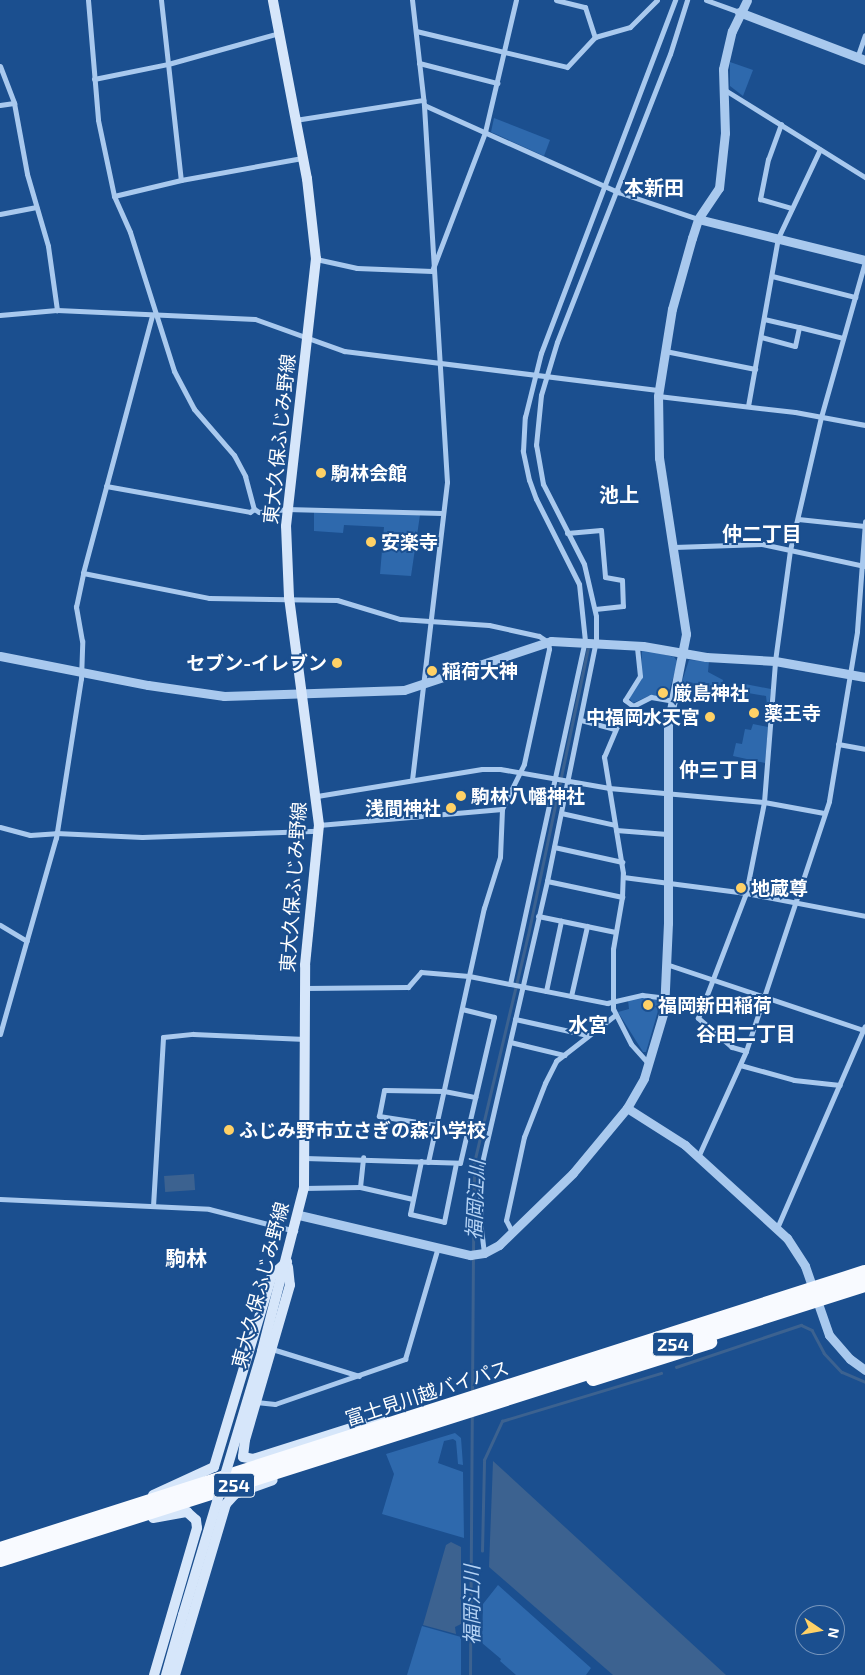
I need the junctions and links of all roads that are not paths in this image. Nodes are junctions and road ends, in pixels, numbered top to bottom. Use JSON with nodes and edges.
{"nodes":[{"id":1,"x":88,"y":0,"type":"edge"},
{"id":2,"x":161,"y":0,"type":"edge"},
{"id":3,"x":272,"y":0,"type":"edge"},
{"id":4,"x":412,"y":0,"type":"edge"},
{"id":5,"x":516,"y":0,"type":"edge"},
{"id":6,"x":556,"y":0,"type":"edge"},
{"id":7,"x":657,"y":0,"type":"edge"},
{"id":8,"x":676,"y":0,"type":"edge"},
{"id":9,"x":687,"y":0,"type":"edge"},
{"id":10,"x":706,"y":0,"type":"edge"},
{"id":11,"x":747,"y":0,"type":"edge"},
{"id":12,"x":739,"y":12,"type":"junction"},
{"id":13,"x":416,"y":31,"type":"junction"},
{"id":14,"x":279,"y":33,"type":"junction"},
{"id":15,"x":865,"y":35,"type":"edge"},
{"id":16,"x":594,"y":37,"type":"junction"},
{"id":17,"x":504,"y":52,"type":"junction"},
{"id":18,"x":861,"y":60,"type":"edge"},
{"id":19,"x":420,"y":63,"type":"junction"},
{"id":20,"x":168,"y":64,"type":"junction"},
{"id":21,"x":0,"y":66,"type":"edge"},
{"id":22,"x":94,"y":79,"type":"junction"},
{"id":23,"x":498,"y":83,"type":"junction"},
{"id":24,"x":725,"y":90,"type":"junction"},
{"id":25,"x":14,"y":103,"type":"junction"},
{"id":26,"x":424,"y":103,"type":"junction"},
{"id":27,"x":0,"y":104,"type":"edge"},
{"id":28,"x":295,"y":120,"type":"junction"},
{"id":29,"x":781,"y":124,"type":"junction"},
{"id":30,"x":485,"y":132,"type":"junction"},
{"id":31,"x":820,"y":149,"type":"junction"},
{"id":32,"x":302,"y":158,"type":"junction"},
{"id":33,"x":865,"y":177,"type":"edge"},
{"id":34,"x":181,"y":180,"type":"junction"},
{"id":35,"x":605,"y":186,"type":"junction"},
{"id":36,"x":616,"y":191,"type":"junction"},
{"id":37,"x":114,"y":196,"type":"junction"},
{"id":38,"x":36,"y":207,"type":"junction"},
{"id":39,"x":792,"y":208,"type":"junction"},
{"id":40,"x":0,"y":214,"type":"edge"},
{"id":41,"x":698,"y":219,"type":"junction"},
{"id":42,"x":778,"y":238,"type":"junction"},
{"id":43,"x":316,"y":259,"type":"junction"},
{"id":44,"x":865,"y":260,"type":"edge"},
{"id":45,"x":432,"y":271,"type":"junction"},
{"id":46,"x":772,"y":276,"type":"junction"},
{"id":47,"x":855,"y":297,"type":"junction"},
{"id":48,"x":57,"y":310,"type":"junction"},
{"id":49,"x":0,"y":315,"type":"edge"},
{"id":50,"x":154,"y":316,"type":"junction"},
{"id":51,"x":764,"y":319,"type":"junction"},
{"id":52,"x":799,"y":327,"type":"junction"},
{"id":53,"x":308,"y":337,"type":"junction"},
{"id":54,"x":761,"y":338,"type":"junction"},
{"id":55,"x":843,"y":338,"type":"junction"},
{"id":56,"x":664,"y":351,"type":"junction"},
{"id":57,"x":439,"y":363,"type":"junction"},
{"id":58,"x":755,"y":368,"type":"junction"},
{"id":59,"x":533,"y":374,"type":"junction"},
{"id":60,"x":545,"y":375,"type":"junction"},
{"id":61,"x":658,"y":393,"type":"junction"},
{"id":62,"x":748,"y":406,"type":"junction"},
{"id":63,"x":821,"y":417,"type":"junction"},
{"id":64,"x":865,"y":425,"type":"edge"},
{"id":65,"x":106,"y":486,"type":"junction"},
{"id":66,"x":254,"y":509,"type":"junction"},
{"id":67,"x":286,"y":509,"type":"junction"},
{"id":68,"x":442,"y":513,"type":"junction"},
{"id":69,"x":798,"y":519,"type":"junction"},
{"id":70,"x":865,"y":521,"type":"edge"},
{"id":71,"x":865,"y":526,"type":"edge"},
{"id":72,"x":567,"y":533,"type":"junction"},
{"id":73,"x":674,"y":547,"type":"junction"},
{"id":74,"x":790,"y":550,"type":"junction"},
{"id":75,"x":863,"y":566,"type":"edge"},
{"id":76,"x":83,"y":573,"type":"junction"},
{"id":77,"x":289,"y":597,"type":"junction"},
{"id":78,"x":595,"y":609,"type":"junction"},
{"id":79,"x":429,"y":620,"type":"junction"},
{"id":80,"x":585,"y":641,"type":"junction"},
{"id":81,"x":596,"y":641,"type":"junction"},
{"id":82,"x":548,"y":642,"type":"junction"},
{"id":83,"x":637,"y":645,"type":"junction"},
{"id":84,"x":684,"y":654,"type":"junction"},
{"id":85,"x":0,"y":656,"type":"edge"},
{"id":86,"x":775,"y":661,"type":"junction"},
{"id":87,"x":81,"y":672,"type":"junction"},
{"id":88,"x":850,"y":674,"type":"junction"},
{"id":89,"x":865,"y":677,"type":"edge"},
{"id":90,"x":421,"y":687,"type":"junction"},
{"id":91,"x":302,"y":693,"type":"junction"},
{"id":92,"x":672,"y":701,"type":"junction"},
{"id":93,"x":633,"y":706,"type":"junction"},
{"id":94,"x":581,"y":720,"type":"junction"},
{"id":95,"x":614,"y":729,"type":"junction"},
{"id":96,"x":838,"y":744,"type":"junction"},
{"id":97,"x":865,"y":749,"type":"edge"},
{"id":98,"x":521,"y":771,"type":"junction"},
{"id":99,"x":557,"y":777,"type":"junction"},
{"id":100,"x":412,"y":780,"type":"junction"},
{"id":101,"x":568,"y":780,"type":"junction"},
{"id":102,"x":609,"y":788,"type":"junction"},
{"id":103,"x":667,"y":793,"type":"junction"},
{"id":104,"x":317,"y":796,"type":"junction"},
{"id":105,"x":764,"y":802,"type":"junction"},
{"id":106,"x":502,"y":809,"type":"junction"},
{"id":107,"x":561,"y":813,"type":"junction"},
{"id":108,"x":824,"y":813,"type":"junction"},
{"id":109,"x":0,"y":827,"type":"edge"},
{"id":110,"x":318,"y":828,"type":"junction"},
{"id":111,"x":615,"y":828,"type":"junction"},
{"id":112,"x":56,"y":833,"type":"junction"},
{"id":113,"x":667,"y":834,"type":"junction"},
{"id":114,"x":554,"y":847,"type":"junction"},
{"id":115,"x":622,"y":862,"type":"junction"},
{"id":116,"x":622,"y":877,"type":"junction"},
{"id":117,"x":547,"y":881,"type":"junction"},
{"id":118,"x":667,"y":883,"type":"junction"},
{"id":119,"x":746,"y":893,"type":"junction"},
{"id":120,"x":622,"y":897,"type":"junction"},
{"id":121,"x":796,"y":902,"type":"junction"},
{"id":122,"x":538,"y":916,"type":"junction"},
{"id":123,"x":865,"y":916,"type":"edge"},
{"id":124,"x":561,"y":921,"type":"junction"},
{"id":125,"x":0,"y":925,"type":"edge"},
{"id":126,"x":587,"y":926,"type":"junction"},
{"id":127,"x":615,"y":932,"type":"junction"},
{"id":128,"x":27,"y":941,"type":"junction"},
{"id":129,"x":666,"y":964,"type":"junction"},
{"id":130,"x":469,"y":976,"type":"junction"},
{"id":131,"x":713,"y":979,"type":"junction"},
{"id":132,"x":516,"y":985,"type":"junction"},
{"id":133,"x":305,"y":988,"type":"junction"},
{"id":134,"x":546,"y":991,"type":"junction"},
{"id":135,"x":572,"y":996,"type":"junction"},
{"id":136,"x":764,"y":996,"type":"junction"},
{"id":137,"x":665,"y":998,"type":"junction"},
{"id":138,"x":612,"y":1002,"type":"junction"},
{"id":139,"x":462,"y":1009,"type":"junction"},
{"id":140,"x":615,"y":1015,"type":"junction"},
{"id":141,"x":516,"y":1019,"type":"junction"},
{"id":142,"x":864,"y":1028,"type":"edge"},
{"id":143,"x":0,"y":1034,"type":"edge"},
{"id":144,"x":587,"y":1035,"type":"junction"},
{"id":145,"x":305,"y":1039,"type":"junction"},
{"id":146,"x":510,"y":1042,"type":"junction"},
{"id":147,"x":746,"y":1051,"type":"junction"},
{"id":148,"x":564,"y":1055,"type":"junction"},
{"id":149,"x":648,"y":1064,"type":"junction"},
{"id":150,"x":740,"y":1064,"type":"junction"},
{"id":151,"x":840,"y":1085,"type":"junction"},
{"id":152,"x":444,"y":1091,"type":"junction"},
{"id":153,"x":476,"y":1097,"type":"junction"},
{"id":154,"x":627,"y":1108,"type":"junction"},
{"id":155,"x":437,"y":1124,"type":"junction"},
{"id":156,"x":363,"y":1157,"type":"junction"},
{"id":157,"x":698,"y":1157,"type":"junction"},
{"id":158,"x":305,"y":1158,"type":"junction"},
{"id":159,"x":421,"y":1161,"type":"junction"},
{"id":160,"x":428,"y":1162,"type":"junction"},
{"id":161,"x":456,"y":1163,"type":"junction"},
{"id":162,"x":360,"y":1187,"type":"junction"},
{"id":163,"x":304,"y":1188,"type":"junction"},
{"id":164,"x":0,"y":1198,"type":"edge"},
{"id":165,"x":413,"y":1199,"type":"junction"},
{"id":166,"x":153,"y":1206,"type":"junction"},
{"id":167,"x":299,"y":1215,"type":"junction"},
{"id":168,"x":777,"y":1228,"type":"junction"},
{"id":169,"x":295,"y":1231,"type":"junction"},
{"id":170,"x":512,"y":1232,"type":"junction"},
{"id":171,"x":438,"y":1247,"type":"junction"},
{"id":172,"x":477,"y":1254,"type":"junction"},
{"id":173,"x":287,"y":1261,"type":"junction"},
{"id":174,"x":865,"y":1263,"type":"edge"},
{"id":175,"x":865,"y":1272,"type":"edge"},
{"id":176,"x":865,"y":1285,"type":"edge"},
{"id":177,"x":814,"y":1291,"type":"junction"},
{"id":178,"x":266,"y":1350,"type":"junction"},
{"id":179,"x":865,"y":1370,"type":"edge"},
{"id":180,"x":360,"y":1376,"type":"junction"},
{"id":181,"x":482,"y":1400,"type":"junction"},
{"id":182,"x":256,"y":1402,"type":"junction"},
{"id":183,"x":468,"y":1405,"type":"junction"},
{"id":184,"x":415,"y":1416,"type":"junction"},
{"id":185,"x":307,"y":1462,"type":"junction"},
{"id":186,"x":132,"y":1506,"type":"junction"},
{"id":187,"x":60,"y":1540,"type":"junction"},
{"id":188,"x":0,"y":1549,"type":"edge"},
{"id":189,"x":0,"y":1560,"type":"edge"},
{"id":190,"x":154,"y":1675,"type":"edge"},
{"id":191,"x":166,"y":1675,"type":"edge"},
{"id":192,"x":175,"y":1675,"type":"edge"}],
"edges":[{"from":1,"to":22,"type":"street"},
{"from":2,"to":20,"type":"street"},
{"from":3,"to":14,"type":"main road","name":"東大久保ふじみ野線"},
{"from":4,"to":13,"type":"street"},
{"from":5,"to":17,"type":"street"},
{"from":6,"to":16,"type":"street"},
{"from":7,"to":16,"type":"street"},
{"from":8,"to":35,"type":"street"},
{"from":9,"to":36,"type":"street"},
{"from":10,"to":12,"type":"street"},
{"from":11,"to":12,"type":"street"},
{"from":12,"to":18,"type":"street"},
{"from":12,"to":24,"type":"street"},
{"from":13,"to":17,"type":"street"},
{"from":13,"to":19,"type":"street"},
{"from":14,"to":20,"type":"street"},
{"from":14,"to":28,"type":"main road","name":"東大久保ふじみ野線"},
{"from":15,"to":18,"type":"street"},
{"from":16,"to":17,"type":"street"},
{"from":17,"to":23,"type":"street"},
{"from":19,"to":23,"type":"street"},
{"from":19,"to":26,"type":"street"},
{"from":20,"to":22,"type":"street"},
{"from":20,"to":34,"type":"street"},
{"from":21,"to":25,"type":"street"},
{"from":22,"to":37,"type":"street"},
{"from":23,"to":30,"type":"street"},
{"from":24,"to":29,"type":"street"},
{"from":24,"to":41,"type":"street"},
{"from":25,"to":27,"type":"street"},
{"from":25,"to":38,"type":"street"},
{"from":26,"to":28,"type":"street"},
{"from":26,"to":30,"type":"street"},
{"from":26,"to":45,"type":"street"},
{"from":28,"to":32,"type":"main road","name":"東大久保ふじみ野線"},
{"from":29,"to":31,"type":"street"},
{"from":29,"to":39,"type":"street"},
{"from":30,"to":35,"type":"street"},
{"from":30,"to":45,"type":"street"},
{"from":31,"to":33,"type":"street"},
{"from":31,"to":39,"type":"street"},
{"from":32,"to":34,"type":"street"},
{"from":32,"to":43,"type":"main road","name":"東大久保ふじみ野線"},
{"from":34,"to":37,"type":"street"},
{"from":35,"to":36,"type":"street"},
{"from":35,"to":59,"type":"street"},
{"from":36,"to":41,"type":"street"},
{"from":36,"to":60,"type":"street"},
{"from":37,"to":50,"type":"street"},
{"from":38,"to":40,"type":"street"},
{"from":38,"to":48,"type":"street"},
{"from":39,"to":42,"type":"street"},
{"from":41,"to":42,"type":"street"},
{"from":41,"to":56,"type":"street"},
{"from":42,"to":44,"type":"street"},
{"from":42,"to":46,"type":"street"},
{"from":43,"to":45,"type":"street"},
{"from":43,"to":53,"type":"main road","name":"東大久保ふじみ野線"},
{"from":44,"to":47,"type":"street"},
{"from":45,"to":57,"type":"street"},
{"from":46,"to":47,"type":"street"},
{"from":46,"to":51,"type":"street"},
{"from":47,"to":55,"type":"street"},
{"from":48,"to":49,"type":"street"},
{"from":48,"to":50,"type":"street"},
{"from":50,"to":53,"type":"street"},
{"from":50,"to":65,"type":"street"},
{"from":50,"to":66,"type":"street"},
{"from":51,"to":52,"type":"street"},
{"from":51,"to":54,"type":"street"},
{"from":52,"to":54,"type":"street"},
{"from":52,"to":55,"type":"street"},
{"from":53,"to":57,"type":"street"},
{"from":53,"to":67,"type":"main road","name":"東大久保ふじみ野線"},
{"from":54,"to":58,"type":"street"},
{"from":55,"to":63,"type":"street"},
{"from":56,"to":58,"type":"street"},
{"from":56,"to":61,"type":"street"},
{"from":57,"to":59,"type":"street"},
{"from":57,"to":68,"type":"street"},
{"from":58,"to":62,"type":"street"},
{"from":59,"to":60,"type":"street"},
{"from":59,"to":80,"type":"street"},
{"from":60,"to":61,"type":"street"},
{"from":60,"to":72,"type":"street"},
{"from":61,"to":62,"type":"street"},
{"from":61,"to":73,"type":"street"},
{"from":62,"to":63,"type":"street"},
{"from":63,"to":64,"type":"street"},
{"from":63,"to":69,"type":"street"},
{"from":65,"to":66,"type":"street"},
{"from":65,"to":76,"type":"street"},
{"from":66,"to":67,"type":"street"},
{"from":67,"to":68,"type":"street"},
{"from":67,"to":77,"type":"main road","name":"東大久保ふじみ野線"},
{"from":68,"to":79,"type":"street"},
{"from":69,"to":71,"type":"street"},
{"from":69,"to":74,"type":"street"},
{"from":70,"to":71,"type":"street"},
{"from":71,"to":75,"type":"street"},
{"from":72,"to":78,"type":"street"},
{"from":72,"to":78,"type":"street"},
{"from":73,"to":74,"type":"street"},
{"from":73,"to":84,"type":"street"},
{"from":74,"to":75,"type":"street"},
{"from":74,"to":86,"type":"street"},
{"from":75,"to":88,"type":"street"},
{"from":76,"to":77,"type":"street"},
{"from":76,"to":87,"type":"street"},
{"from":77,"to":79,"type":"street"},
{"from":77,"to":91,"type":"main road","name":"東大久保ふじみ野線"},
{"from":78,"to":81,"type":"street"},
{"from":79,"to":82,"type":"street"},
{"from":79,"to":90,"type":"street"},
{"from":80,"to":81,"type":"street"},
{"from":80,"to":82,"type":"street"},
{"from":80,"to":99,"type":"street"},
{"from":81,"to":83,"type":"street"},
{"from":81,"to":94,"type":"street"},
{"from":82,"to":90,"type":"street"},
{"from":82,"to":98,"type":"street"},
{"from":83,"to":84,"type":"street"},
{"from":83,"to":93,"type":"street"},
{"from":84,"to":86,"type":"street"},
{"from":84,"to":92,"type":"street"},
{"from":85,"to":87,"type":"street"},
{"from":86,"to":88,"type":"street"},
{"from":86,"to":105,"type":"street"},
{"from":87,"to":91,"type":"street"},
{"from":87,"to":112,"type":"street"},
{"from":88,"to":89,"type":"street"},
{"from":88,"to":96,"type":"street"},
{"from":90,"to":91,"type":"street"},
{"from":90,"to":100,"type":"street"},
{"from":91,"to":104,"type":"main road","name":"東大久保ふじみ野線"},
{"from":92,"to":93,"type":"street"},
{"from":92,"to":103,"type":"street"},
{"from":93,"to":95,"type":"street"},
{"from":94,"to":95,"type":"street"},
{"from":94,"to":101,"type":"street"},
{"from":95,"to":102,"type":"street"},
{"from":96,"to":97,"type":"street"},
{"from":96,"to":108,"type":"street"},
{"from":98,"to":99,"type":"street"},
{"from":98,"to":100,"type":"street"},
{"from":98,"to":106,"type":"street"},
{"from":99,"to":101,"type":"street"},
{"from":99,"to":132,"type":"street"},
{"from":100,"to":104,"type":"street"},
{"from":101,"to":102,"type":"street"},
{"from":101,"to":107,"type":"street"},
{"from":102,"to":103,"type":"street"},
{"from":102,"to":111,"type":"street"},
{"from":103,"to":105,"type":"street"},
{"from":103,"to":113,"type":"street"},
{"from":104,"to":110,"type":"main road","name":"東大久保ふじみ野線"},
{"from":105,"to":108,"type":"street"},
{"from":105,"to":119,"type":"street"},
{"from":106,"to":110,"type":"street"},
{"from":106,"to":130,"type":"street"},
{"from":107,"to":111,"type":"street"},
{"from":107,"to":114,"type":"street"},
{"from":108,"to":121,"type":"street"},
{"from":109,"to":112,"type":"street"},
{"from":110,"to":112,"type":"street"},
{"from":110,"to":133,"type":"main road","name":"東大久保ふじみ野線"},
{"from":111,"to":113,"type":"street"},
{"from":111,"to":115,"type":"street"},
{"from":112,"to":128,"type":"street"},
{"from":113,"to":118,"type":"street"},
{"from":114,"to":115,"type":"street"},
{"from":114,"to":117,"type":"street"},
{"from":115,"to":116,"type":"street"},
{"from":116,"to":118,"type":"street"},
{"from":116,"to":120,"type":"street"},
{"from":117,"to":120,"type":"street"},
{"from":117,"to":122,"type":"street"},
{"from":118,"to":119,"type":"street"},
{"from":118,"to":129,"type":"street"},
{"from":119,"to":121,"type":"street"},
{"from":119,"to":131,"type":"street"},
{"from":120,"to":127,"type":"street"},
{"from":121,"to":123,"type":"street"},
{"from":121,"to":136,"type":"street"},
{"from":122,"to":124,"type":"street"},
{"from":122,"to":132,"type":"street"},
{"from":124,"to":126,"type":"street"},
{"from":124,"to":134,"type":"street"},
{"from":125,"to":128,"type":"street"},
{"from":126,"to":127,"type":"street"},
{"from":126,"to":135,"type":"street"},
{"from":127,"to":138,"type":"street"},
{"from":128,"to":143,"type":"street"},
{"from":129,"to":131,"type":"street"},
{"from":129,"to":137,"type":"street"},
{"from":130,"to":132,"type":"street"},
{"from":130,"to":133,"type":"street"},
{"from":130,"to":139,"type":"street"},
{"from":131,"to":136,"type":"street"},
{"from":131,"to":147,"type":"street"},
{"from":132,"to":134,"type":"street"},
{"from":132,"to":141,"type":"street"},
{"from":133,"to":145,"type":"main road","name":"東大久保ふじみ野線"},
{"from":134,"to":135,"type":"street"},
{"from":135,"to":138,"type":"street"},
{"from":136,"to":142,"type":"street"},
{"from":136,"to":147,"type":"street"},
{"from":137,"to":138,"type":"street"},
{"from":137,"to":149,"type":"street"},
{"from":138,"to":140,"type":"street"},
{"from":139,"to":152,"type":"street"},
{"from":139,"to":153,"type":"street"},
{"from":140,"to":144,"type":"street"},
{"from":140,"to":149,"type":"street"},
{"from":141,"to":144,"type":"street"},
{"from":141,"to":146,"type":"street"},
{"from":142,"to":151,"type":"street"},
{"from":144,"to":148,"type":"street"},
{"from":145,"to":158,"type":"main road","name":"東大久保ふじみ野線"},
{"from":145,"to":166,"type":"street"},
{"from":146,"to":148,"type":"street"},
{"from":146,"to":172,"type":"street"},
{"from":147,"to":150,"type":"street"},
{"from":148,"to":170,"type":"street"},
{"from":149,"to":154,"type":"street"},
{"from":150,"to":151,"type":"street"},
{"from":150,"to":157,"type":"street"},
{"from":151,"to":168,"type":"street"},
{"from":152,"to":153,"type":"street"},
{"from":152,"to":155,"type":"street"},
{"from":152,"to":155,"type":"street"},
{"from":153,"to":161,"type":"street"},
{"from":154,"to":157,"type":"street"},
{"from":154,"to":170,"type":"street"},
{"from":155,"to":160,"type":"street"},
{"from":156,"to":158,"type":"street"},
{"from":156,"to":159,"type":"street"},
{"from":156,"to":162,"type":"street"},
{"from":157,"to":168,"type":"street"},
{"from":158,"to":163,"type":"main road","name":"東大久保ふじみ野線"},
{"from":159,"to":160,"type":"street"},
{"from":159,"to":165,"type":"street"},
{"from":160,"to":161,"type":"street"},
{"from":161,"to":165,"type":"street"},
{"from":162,"to":163,"type":"street"},
{"from":162,"to":165,"type":"street"},
{"from":163,"to":167,"type":"main road","name":"東大久保ふじみ野線"},
{"from":164,"to":166,"type":"street"},
{"from":166,"to":169,"type":"street"},
{"from":167,"to":169,"type":"main road","name":"東大久保ふじみ野線"},
{"from":167,"to":171,"type":"street"},
{"from":168,"to":177,"type":"street"},
{"from":169,"to":173,"type":"main road","name":"東大久保ふじみ野線"},
{"from":170,"to":172,"type":"street"},
{"from":171,"to":172,"type":"street"},
{"from":171,"to":180,"type":"street"},
{"from":173,"to":178,"type":"main road","name":"東大久保ふじみ野線"},
{"from":173,"to":186,"type":"main road"},
{"from":174,"to":177,"type":"highway","number":"254"},
{"from":175,"to":177,"type":"highway","name":"富士見川越バイパス","number":"254"},
{"from":176,"to":177,"type":"highway","name":"富士見川越バイパス","number":"254"},
{"from":177,"to":179,"type":"street"},
{"from":177,"to":181,"type":"highway","name":"富士見川越バイパス","number":"254"},
{"from":177,"to":181,"type":"highway","name":"富士見川越バイパス","number":"254"},
{"from":178,"to":180,"type":"street"},
{"from":178,"to":182,"type":"main road"},
{"from":178,"to":191,"type":"main road","name":"東大久保ふじみ野線","bridge":true},
{"from":180,"to":182,"type":"street"},
{"from":181,"to":183,"type":"highway","name":"富士見川越バイパス","number":"254"},
{"from":182,"to":184,"type":"main road"},
{"from":183,"to":184,"type":"highway","name":"富士見川越バイパス","number":"254"},
{"from":183,"to":185,"type":"highway","name":"富士見川越バイパス","number":"254"},
{"from":184,"to":186,"type":"highway","name":"富士見川越バイパス","number":"254"},
{"from":185,"to":187,"type":"highway","name":"富士見川越バイパス","number":"254"},
{"from":185,"to":192,"type":"main road"},
{"from":186,"to":188,"type":"highway","name":"富士見川越バイパス","number":"254"},
{"from":187,"to":189,"type":"highway","name":"富士見川越バイパス","number":"254"},
{"from":187,"to":190,"type":"main road"}]}
